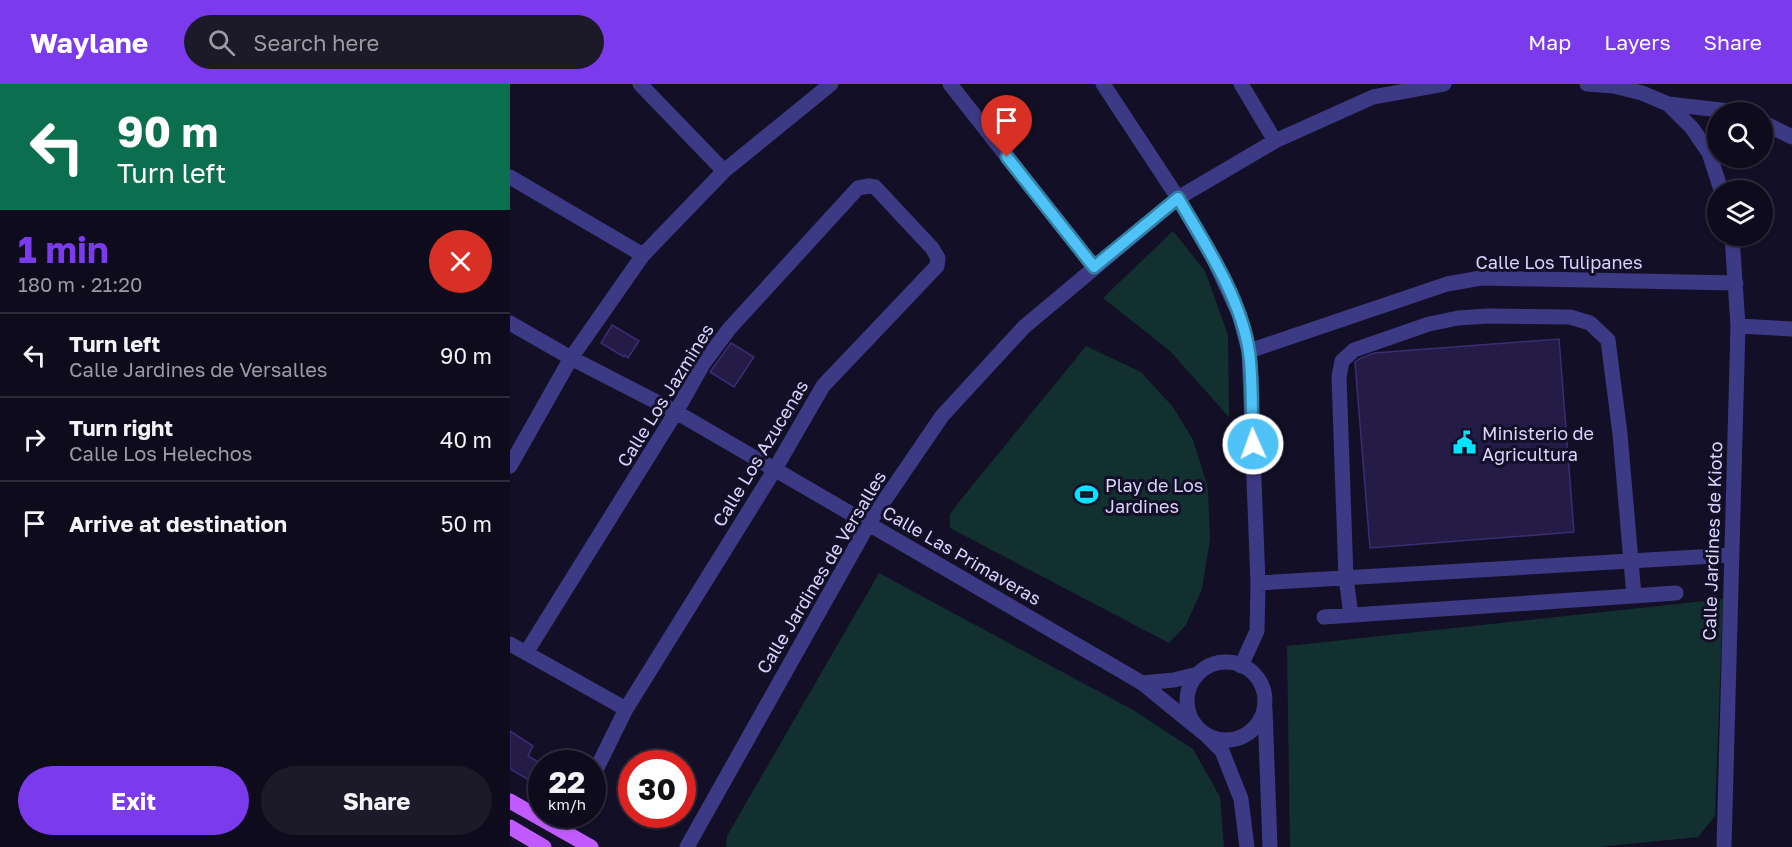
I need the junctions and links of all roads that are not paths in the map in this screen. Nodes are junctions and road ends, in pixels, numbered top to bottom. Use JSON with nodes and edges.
{"nodes":[{"id":1,"x":640,"y":84,"type":"edge"},
{"id":2,"x":831,"y":84,"type":"edge"},
{"id":3,"x":950,"y":84,"type":"edge"},
{"id":4,"x":1103,"y":84,"type":"edge"},
{"id":5,"x":1241,"y":84,"type":"edge"},
{"id":6,"x":1444,"y":84,"type":"edge"},
{"id":7,"x":1587,"y":84,"type":"edge"},
{"id":8,"x":1668,"y":104,"type":"junction"},
{"id":9,"x":1707,"y":108,"type":"edge"},
{"id":10,"x":1773,"y":128,"type":"edge"},
{"id":11,"x":1792,"y":137,"type":"edge"},
{"id":12,"x":1275,"y":141,"type":"junction"},
{"id":13,"x":724,"y":171,"type":"junction"},
{"id":14,"x":510,"y":177,"type":"edge"},
{"id":15,"x":1718,"y":180,"type":"edge"},
{"id":16,"x":869,"y":186,"type":"joint"},
{"id":17,"x":1178,"y":198,"type":"junction"},
{"id":18,"x":1733,"y":246,"type":"edge"},
{"id":19,"x":643,"y":255,"type":"junction"},
{"id":20,"x":1094,"y":267,"type":"junction"},
{"id":21,"x":1736,"y":283,"type":"junction"},
{"id":22,"x":510,"y":323,"type":"edge"},
{"id":23,"x":1738,"y":327,"type":"junction"},
{"id":24,"x":1792,"y":329,"type":"edge"},
{"id":25,"x":1249,"y":351,"type":"junction"},
{"id":26,"x":571,"y":358,"type":"junction"},
{"id":27,"x":676,"y":412,"type":"junction"},
{"id":28,"x":510,"y":466,"type":"edge"},
{"id":29,"x":775,"y":469,"type":"junction"},
{"id":30,"x":869,"y":523,"type":"junction"},
{"id":31,"x":1732,"y":555,"type":"junction"},
{"id":32,"x":1632,"y":560,"type":"junction"},
{"id":33,"x":1346,"y":578,"type":"junction"},
{"id":34,"x":1258,"y":583,"type":"junction"},
{"id":35,"x":1676,"y":593,"type":"dead end"},
{"id":36,"x":1634,"y":597,"type":"junction"},
{"id":37,"x":1351,"y":615,"type":"junction"},
{"id":38,"x":1324,"y":617,"type":"dead end"},
{"id":39,"x":510,"y":644,"type":"edge"},
{"id":40,"x":526,"y":653,"type":"junction"},
{"id":41,"x":1241,"y":666,"type":"junction"},
{"id":42,"x":1198,"y":674,"type":"junction"},
{"id":43,"x":1142,"y":683,"type":"junction"},
{"id":44,"x":1265,"y":702,"type":"junction"},
{"id":45,"x":626,"y":710,"type":"junction"},
{"id":46,"x":1201,"y":731,"type":"junction"},
{"id":47,"x":606,"y":750,"type":"edge"},
{"id":48,"x":510,"y":801,"type":"edge"},
{"id":49,"x":510,"y":827,"type":"edge"},
{"id":50,"x":568,"y":828,"type":"edge"},
{"id":51,"x":566,"y":832,"type":"junction"},
{"id":52,"x":544,"y":847,"type":"edge"},
{"id":53,"x":591,"y":847,"type":"edge"},
{"id":54,"x":687,"y":847,"type":"edge"},
{"id":55,"x":1247,"y":847,"type":"edge"},
{"id":56,"x":1270,"y":847,"type":"edge"},
{"id":57,"x":1724,"y":847,"type":"edge"}],
"edges":[{"from":1,"to":13,"type":"street"},
{"from":2,"to":13,"type":"street"},
{"from":3,"to":20,"type":"street"},
{"from":4,"to":17,"type":"street"},
{"from":5,"to":12,"type":"street"},
{"from":6,"to":12,"type":"street","name":"Calle Jardines de Versalles"},
{"from":7,"to":8,"type":"street"},
{"from":8,"to":9,"type":"street"},
{"from":8,"to":15,"type":"street"},
{"from":10,"to":11,"type":"street"},
{"from":12,"to":17,"type":"street","name":"Calle Jardines de Versalles"},
{"from":13,"to":19,"type":"street"},
{"from":14,"to":19,"type":"street"},
{"from":16,"to":27,"type":"street","name":"Calle Los Jazmines"},
{"from":16,"to":29,"type":"street","name":"Calle Los Azucenas"},
{"from":17,"to":20,"type":"street","name":"Calle Jardines de Versalles"},
{"from":17,"to":25,"type":"street"},
{"from":18,"to":21,"type":"street","name":"Calle Jardines de Kioto"},
{"from":19,"to":26,"type":"street"},
{"from":20,"to":30,"type":"street","name":"Calle Jardines de Versalles"},
{"from":21,"to":23,"type":"street","name":"Calle Jardines de Kioto"},
{"from":21,"to":25,"type":"street","name":"Calle Los Tulipanes"},
{"from":22,"to":26,"type":"street","name":"Calle Las Primaveras"},
{"from":23,"to":24,"type":"street"},
{"from":23,"to":31,"type":"street","name":"Calle Jardines de Kioto"},
{"from":25,"to":34,"type":"street"},
{"from":26,"to":27,"type":"street","name":"Calle Las Primaveras"},
{"from":26,"to":28,"type":"street"},
{"from":27,"to":29,"type":"street","name":"Calle Las Primaveras"},
{"from":27,"to":40,"type":"street","name":"Calle Los Jazmines"},
{"from":29,"to":30,"type":"street","name":"Calle Las Primaveras"},
{"from":29,"to":45,"type":"street","name":"Calle Los Azucenas"},
{"from":30,"to":43,"type":"street","name":"Calle Las Primaveras"},
{"from":30,"to":54,"type":"street","name":"Calle Jardines de Versalles"},
{"from":31,"to":32,"type":"street"},
{"from":31,"to":57,"type":"street","name":"Calle Jardines de Kioto"},
{"from":32,"to":33,"type":"street"},
{"from":32,"to":33,"type":"street"},
{"from":32,"to":36,"type":"street"},
{"from":33,"to":34,"type":"street"},
{"from":33,"to":37,"type":"street"},
{"from":34,"to":41,"type":"street"},
{"from":35,"to":36,"type":"street"},
{"from":36,"to":37,"type":"street"},
{"from":37,"to":38,"type":"street"},
{"from":39,"to":40,"type":"street"},
{"from":40,"to":45,"type":"street"},
{"from":41,"to":42,"type":"street"},
{"from":41,"to":44,"type":"street"},
{"from":42,"to":43,"type":"street"},
{"from":42,"to":46,"type":"street"},
{"from":43,"to":46,"type":"street","name":"Calle Las Primaveras"},
{"from":44,"to":46,"type":"street"},
{"from":44,"to":56,"type":"street"},
{"from":45,"to":47,"type":"street","name":"Calle Los Azucenas"},
{"from":46,"to":55,"type":"street","name":"Calle Las Primaveras"},
{"from":48,"to":51,"type":"main road"},
{"from":49,"to":52,"type":"main road"},
{"from":50,"to":51,"type":"street"},
{"from":51,"to":53,"type":"main road"}]}
